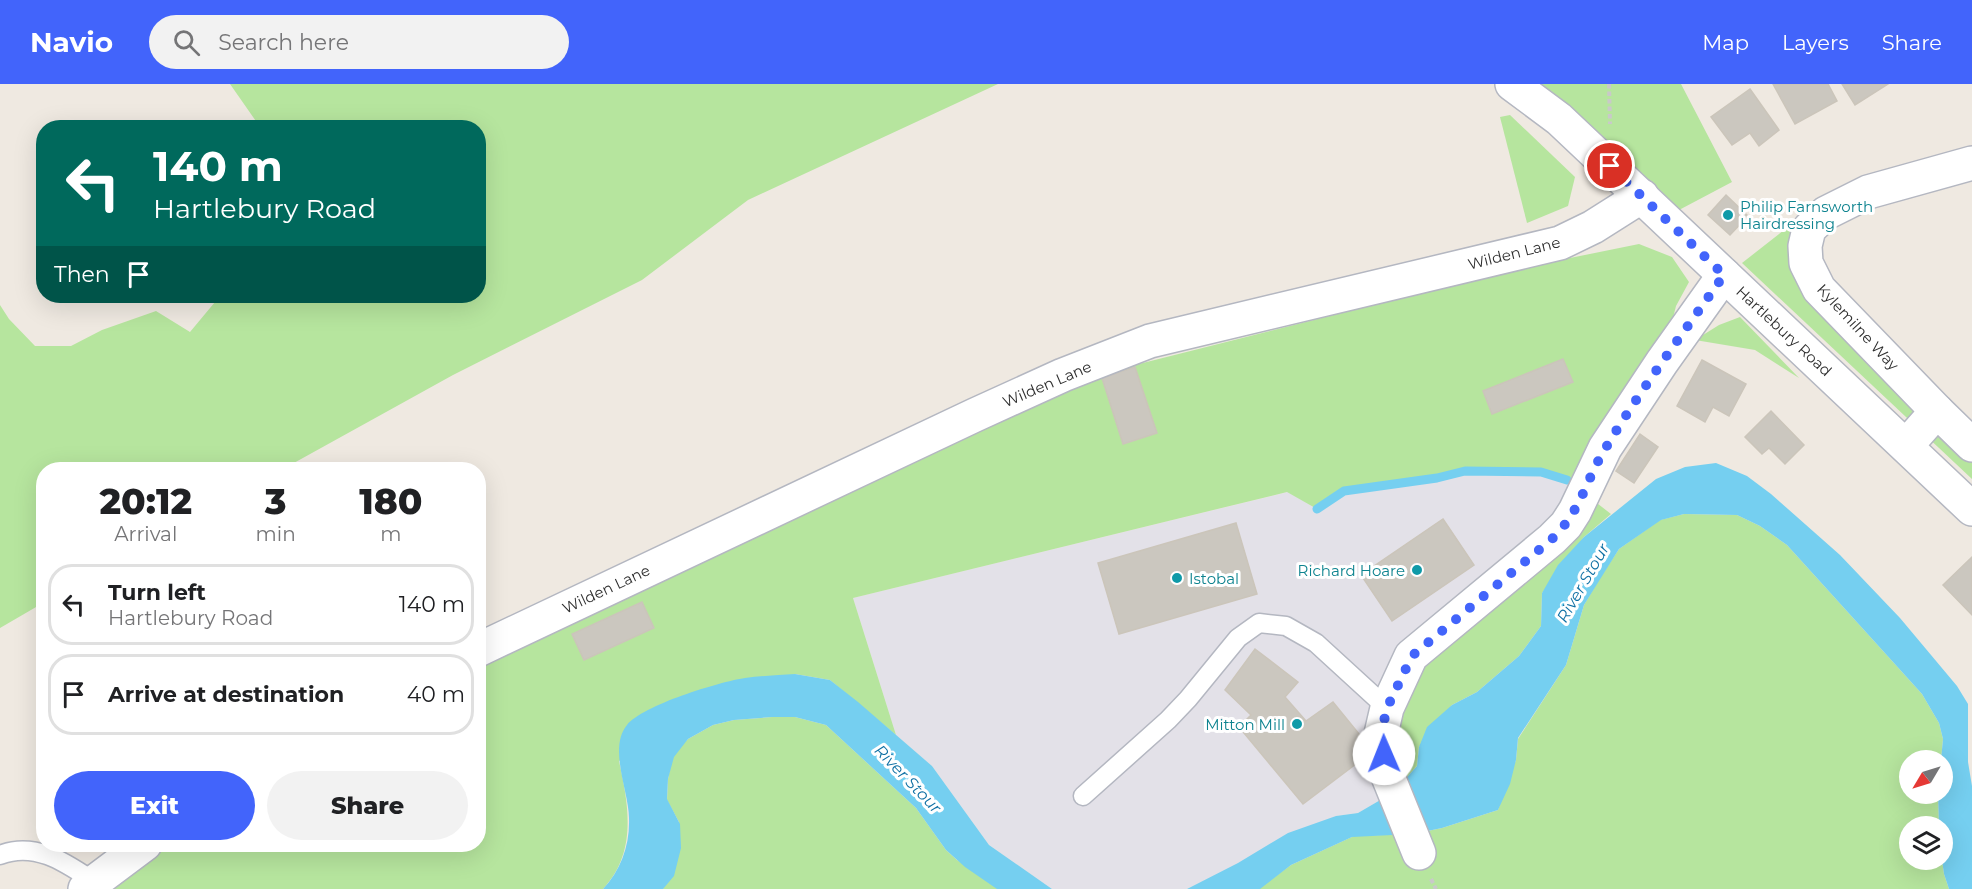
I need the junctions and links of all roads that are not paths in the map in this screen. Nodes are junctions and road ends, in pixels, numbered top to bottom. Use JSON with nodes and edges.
{"nodes":[{"id":1,"x":1512,"y":84,"type":"edge"},
{"id":2,"x":1972,"y":163,"type":"edge"},
{"id":3,"x":1642,"y":196,"type":"junction"},
{"id":4,"x":1724,"y":275,"type":"junction"},
{"id":5,"x":1937,"y":411,"type":"junction"},
{"id":6,"x":1972,"y":445,"type":"edge"},
{"id":7,"x":1906,"y":446,"type":"junction"},
{"id":8,"x":1972,"y":509,"type":"edge"},
{"id":9,"x":486,"y":646,"type":"edge"},
{"id":10,"x":1387,"y":708,"type":"junction"},
{"id":11,"x":1083,"y":796,"type":"dead end"},
{"id":12,"x":134,"y":852,"type":"edge"},
{"id":13,"x":1419,"y":853,"type":"dead end"},
{"id":14,"x":0,"y":855,"type":"edge"},
{"id":15,"x":89,"y":885,"type":"edge"}],
"edges":[{"from":1,"to":3,"type":"street","name":"Hartlebury Road"},
{"from":2,"to":5,"type":"street","name":"Kylemilne Way"},
{"from":3,"to":4,"type":"street","name":"Hartlebury Road"},
{"from":3,"to":9,"type":"street","name":"Wilden Lane"},
{"from":4,"to":7,"type":"street","name":"Hartlebury Road"},
{"from":4,"to":10,"type":"street"},
{"from":5,"to":6,"type":"street","name":"Kylemilne Way"},
{"from":5,"to":7,"type":"street"},
{"from":7,"to":8,"type":"street","name":"Hartlebury Road"},
{"from":10,"to":11,"type":"lane"},
{"from":10,"to":13,"type":"street"},
{"from":12,"to":15,"type":"street"},
{"from":14,"to":15,"type":"lane"}]}
